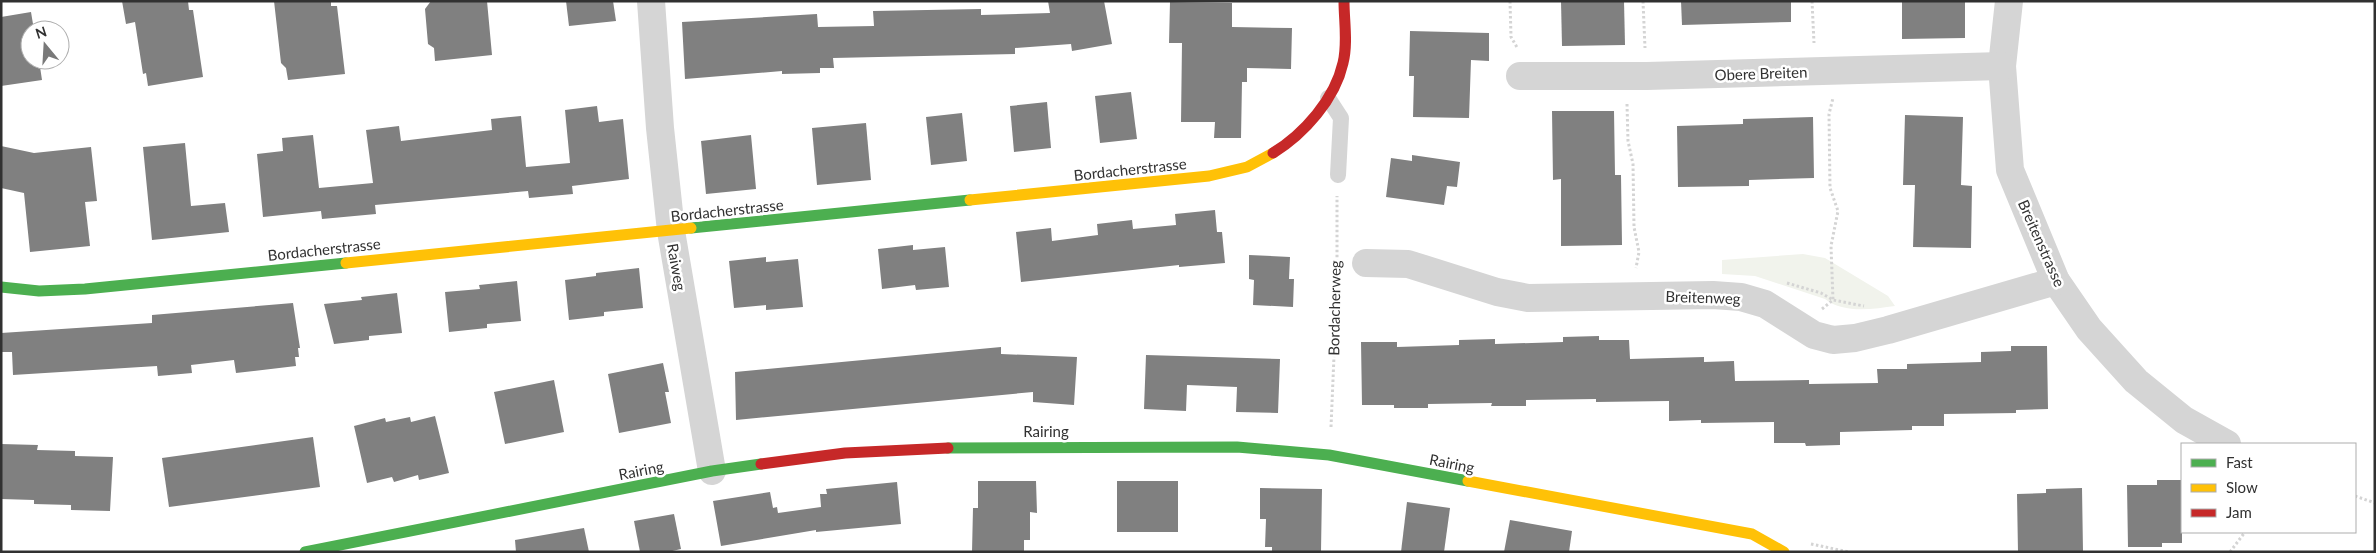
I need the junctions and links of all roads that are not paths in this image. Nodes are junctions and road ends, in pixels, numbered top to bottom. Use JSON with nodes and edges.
{"nodes":[{"id":1,"x":651,"y":1,"type":"edge"},
{"id":2,"x":1344,"y":1,"type":"edge"},
{"id":3,"x":2009,"y":1,"type":"edge"},
{"id":4,"x":2002,"y":66,"type":"junction"},
{"id":5,"x":1528,"y":76,"type":"road end"},
{"id":6,"x":1328,"y":98,"type":"junction"},
{"id":7,"x":1338,"y":174,"type":"dead end"},
{"id":8,"x":671,"y":231,"type":"junction"},
{"id":9,"x":1366,"y":264,"type":"dead end"},
{"id":10,"x":2056,"y":281,"type":"junction"},
{"id":11,"x":1,"y":287,"type":"edge"},
{"id":12,"x":2225,"y":443,"type":"edge"},
{"id":13,"x":712,"y":472,"type":"junction"},
{"id":14,"x":1783,"y":550,"type":"edge"},
{"id":15,"x":305,"y":552,"type":"edge"}],
"edges":[{"from":1,"to":8,"type":"street","name":"Raiweg"},
{"from":2,"to":6,"type":"street","name":"Bordacherstrasse"},
{"from":3,"to":4,"type":"street","name":"Breitenstrasse"},
{"from":4,"to":5,"type":"street","name":"Obere Breiten"},
{"from":4,"to":10,"type":"street","name":"Breitenstrasse"},
{"from":6,"to":7,"type":"lane"},
{"from":6,"to":8,"type":"street","name":"Bordacherstrasse"},
{"from":8,"to":11,"type":"street","name":"Bordacherstrasse"},
{"from":8,"to":13,"type":"street","name":"Raiweg"},
{"from":9,"to":10,"type":"street","name":"Breitenweg"},
{"from":10,"to":12,"type":"street","name":"Breitenstrasse"},
{"from":13,"to":14,"type":"street","name":"Rairing"},
{"from":13,"to":15,"type":"street","name":"Rairing"}]}
